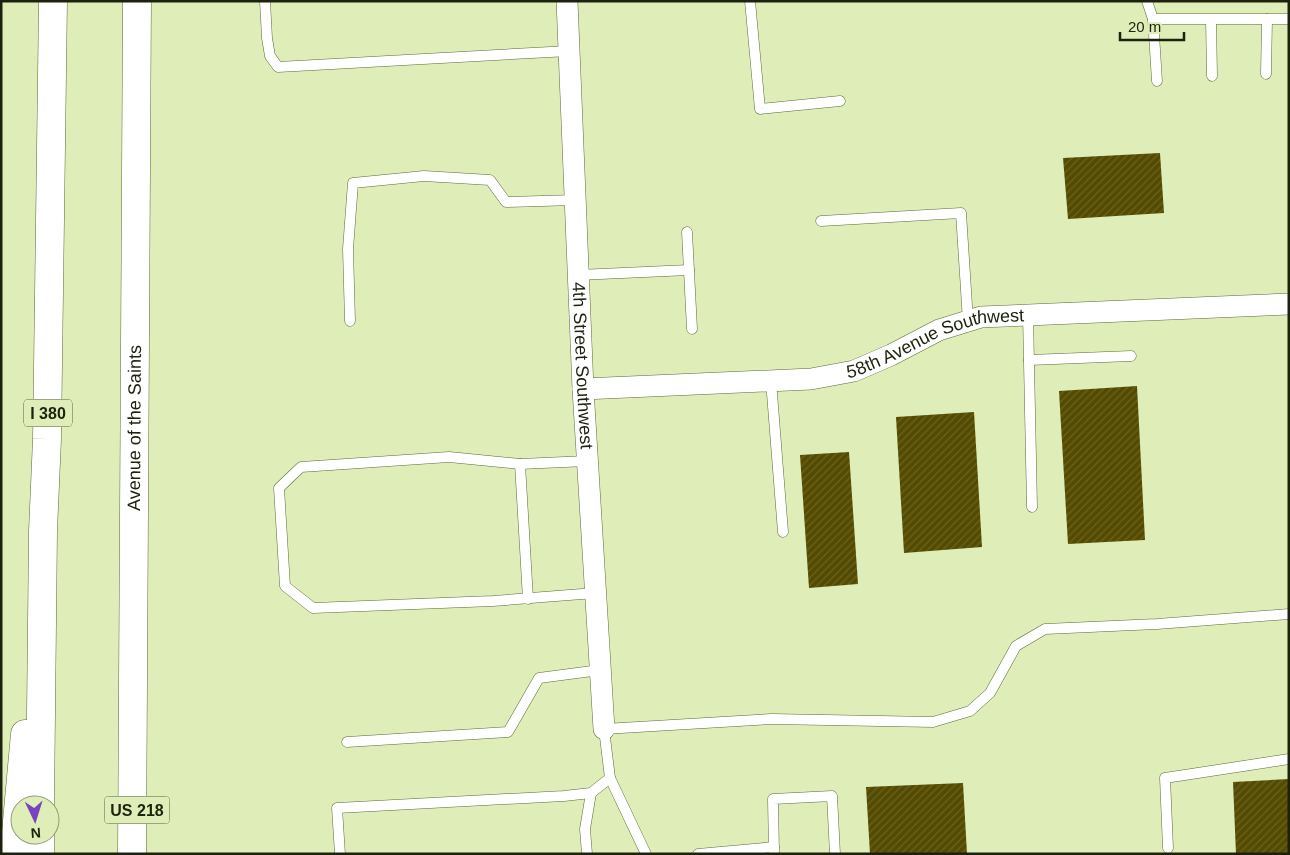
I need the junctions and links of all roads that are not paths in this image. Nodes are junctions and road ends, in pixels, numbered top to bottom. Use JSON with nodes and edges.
{"nodes":[{"id":1,"x":53,"y":1,"type":"edge"},
{"id":2,"x":137,"y":1,"type":"edge"},
{"id":3,"x":265,"y":1,"type":"edge"},
{"id":4,"x":567,"y":1,"type":"edge"},
{"id":5,"x":750,"y":1,"type":"edge"},
{"id":6,"x":1147,"y":1,"type":"edge"},
{"id":7,"x":1153,"y":19,"type":"junction"},
{"id":8,"x":1289,"y":19,"type":"edge"},
{"id":9,"x":1211,"y":20,"type":"junction"},
{"id":10,"x":1267,"y":20,"type":"junction"},
{"id":11,"x":569,"y":51,"type":"junction"},
{"id":12,"x":1266,"y":74,"type":"dead end"},
{"id":13,"x":1212,"y":76,"type":"dead end"},
{"id":14,"x":1158,"y":81,"type":"dead end"},
{"id":15,"x":840,"y":101,"type":"dead end"},
{"id":16,"x":575,"y":200,"type":"junction"},
{"id":17,"x":821,"y":222,"type":"dead end"},
{"id":18,"x":687,"y":232,"type":"dead end"},
{"id":19,"x":689,"y":270,"type":"junction"},
{"id":20,"x":578,"y":275,"type":"junction"},
{"id":21,"x":1289,"y":304,"type":"edge"},
{"id":22,"x":1028,"y":315,"type":"junction"},
{"id":23,"x":350,"y":321,"type":"dead end"},
{"id":24,"x":968,"y":321,"type":"junction"},
{"id":25,"x":692,"y":329,"type":"dead end"},
{"id":26,"x":1131,"y":356,"type":"dead end"},
{"id":27,"x":1029,"y":360,"type":"junction"},
{"id":28,"x":771,"y":381,"type":"junction"},
{"id":29,"x":583,"y":389,"type":"junction"},
{"id":30,"x":587,"y":461,"type":"junction"},
{"id":31,"x":520,"y":464,"type":"junction"},
{"id":32,"x":1032,"y":507,"type":"dead end"},
{"id":33,"x":43,"y":531,"type":"junction"},
{"id":34,"x":783,"y":532,"type":"dead end"},
{"id":35,"x":595,"y":593,"type":"junction"},
{"id":36,"x":528,"y":599,"type":"junction"},
{"id":37,"x":1289,"y":614,"type":"edge"},
{"id":38,"x":600,"y":670,"type":"junction"},
{"id":39,"x":604,"y":729,"type":"junction"},
{"id":40,"x":347,"y":742,"type":"dead end"},
{"id":41,"x":1289,"y":759,"type":"edge"},
{"id":42,"x":134,"y":766,"type":"junction"},
{"id":43,"x":610,"y":778,"type":"junction"},
{"id":44,"x":591,"y":793,"type":"junction"},
{"id":45,"x":40,"y":795,"type":"edge"},
{"id":46,"x":1168,"y":848,"type":"dead end"},
{"id":47,"x":774,"y":850,"type":"edge"},
{"id":48,"x":14,"y":854,"type":"edge"},
{"id":49,"x":132,"y":854,"type":"edge"},
{"id":50,"x":141,"y":854,"type":"edge"},
{"id":51,"x":340,"y":854,"type":"edge"},
{"id":52,"x":587,"y":854,"type":"edge"},
{"id":53,"x":646,"y":854,"type":"edge"},
{"id":54,"x":698,"y":854,"type":"edge"},
{"id":55,"x":834,"y":854,"type":"edge"}],
"edges":[{"from":1,"to":33,"type":"highway","number":"I 380"},
{"from":2,"to":42,"type":"highway","name":"Avenue of the Saints"},
{"from":3,"to":11,"type":"lane"},
{"from":4,"to":11,"type":"street","name":"4th Street Southwest"},
{"from":5,"to":15,"type":"lane"},
{"from":6,"to":7,"type":"lane"},
{"from":7,"to":9,"type":"lane"},
{"from":7,"to":14,"type":"lane"},
{"from":8,"to":10,"type":"lane"},
{"from":9,"to":10,"type":"lane"},
{"from":9,"to":13,"type":"lane"},
{"from":10,"to":12,"type":"lane"},
{"from":11,"to":16,"type":"street","name":"4th Street Southwest"},
{"from":16,"to":20,"type":"street","name":"4th Street Southwest"},
{"from":16,"to":23,"type":"lane"},
{"from":17,"to":24,"type":"lane"},
{"from":18,"to":19,"type":"lane"},
{"from":19,"to":20,"type":"lane"},
{"from":19,"to":25,"type":"lane"},
{"from":20,"to":29,"type":"street","name":"4th Street Southwest"},
{"from":21,"to":22,"type":"street","name":"58th Avenue Southwest"},
{"from":22,"to":24,"type":"street","name":"58th Avenue Southwest"},
{"from":22,"to":27,"type":"lane"},
{"from":24,"to":28,"type":"street","name":"58th Avenue Southwest"},
{"from":26,"to":27,"type":"lane"},
{"from":27,"to":32,"type":"lane"},
{"from":28,"to":29,"type":"street","name":"58th Avenue Southwest"},
{"from":28,"to":34,"type":"lane"},
{"from":29,"to":30,"type":"street","name":"4th Street Southwest"},
{"from":30,"to":31,"type":"lane"},
{"from":30,"to":35,"type":"street","name":"4th Street Southwest"},
{"from":31,"to":36,"type":"lane"},
{"from":31,"to":36,"type":"lane"},
{"from":33,"to":45,"type":"highway","number":"I 380"},
{"from":33,"to":48,"type":"highway"},
{"from":35,"to":36,"type":"lane"},
{"from":35,"to":38,"type":"street","name":"4th Street Southwest"},
{"from":37,"to":39,"type":"lane"},
{"from":38,"to":39,"type":"street","name":"4th Street Southwest"},
{"from":38,"to":40,"type":"lane"},
{"from":39,"to":43,"type":"lane"},
{"from":41,"to":46,"type":"lane"},
{"from":42,"to":49,"type":"highway","name":"Avenue of the Saints"},
{"from":42,"to":50,"type":"highway","number":"US 218"},
{"from":43,"to":44,"type":"lane"},
{"from":43,"to":53,"type":"lane"},
{"from":44,"to":51,"type":"lane"},
{"from":44,"to":52,"type":"lane"},
{"from":47,"to":54,"type":"lane"},
{"from":47,"to":55,"type":"lane"}]}
